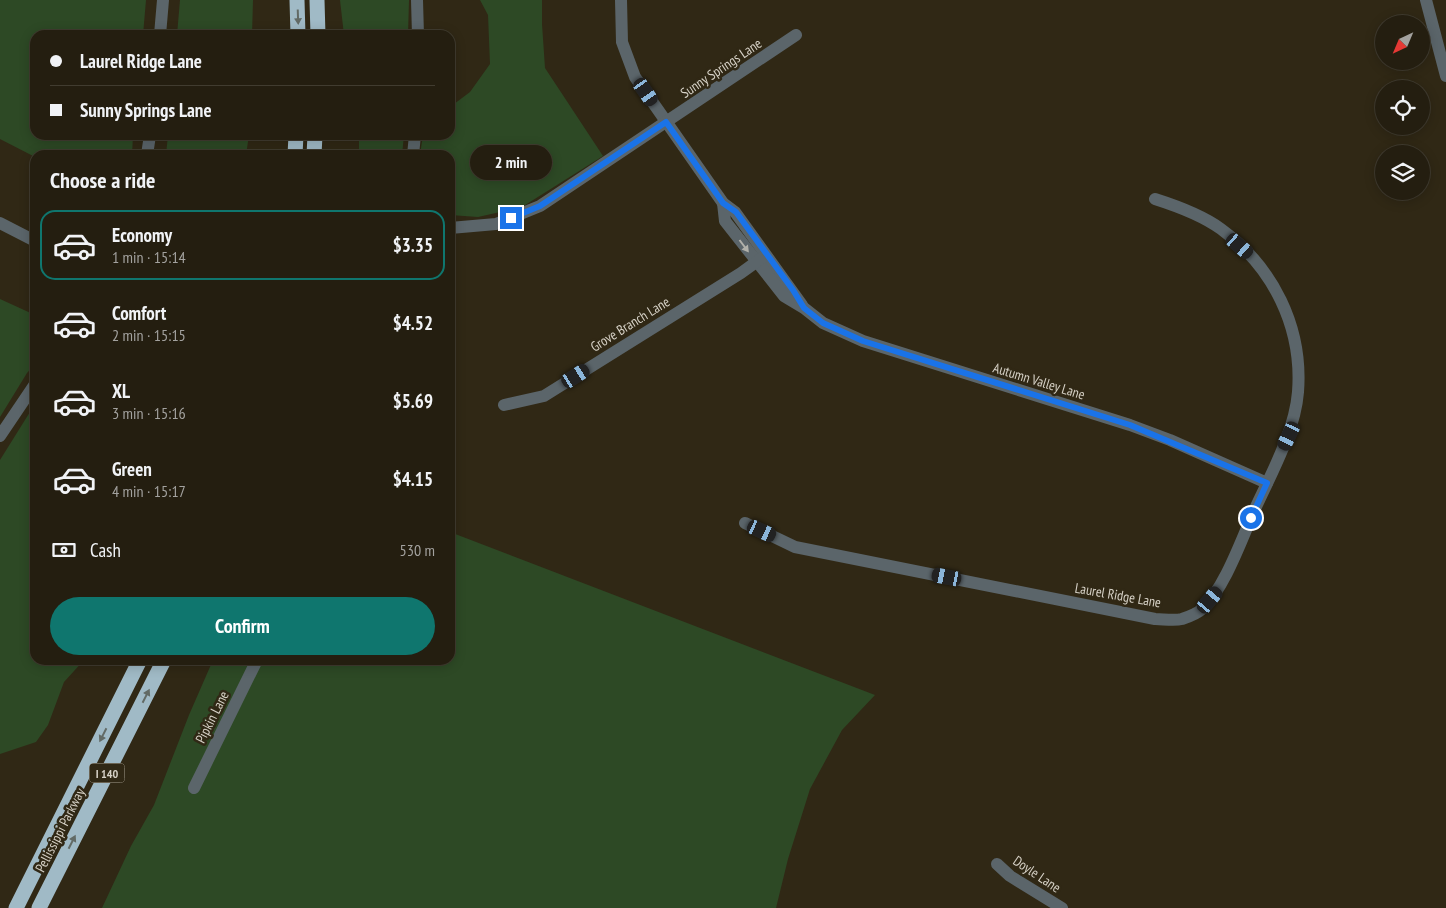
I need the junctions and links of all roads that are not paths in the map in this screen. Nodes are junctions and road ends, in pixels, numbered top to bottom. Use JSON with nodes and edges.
{"nodes":[{"id":1,"x":163,"y":0,"type":"edge"},
{"id":2,"x":297,"y":0,"type":"edge"},
{"id":3,"x":317,"y":0,"type":"edge"},
{"id":4,"x":416,"y":0,"type":"edge"},
{"id":5,"x":621,"y":0,"type":"edge"},
{"id":6,"x":1426,"y":0,"type":"edge"},
{"id":7,"x":160,"y":30,"type":"edge"},
{"id":8,"x":298,"y":30,"type":"edge"},
{"id":9,"x":318,"y":30,"type":"edge"},
{"id":10,"x":418,"y":30,"type":"edge"},
{"id":11,"x":796,"y":35,"type":"dead end"},
{"id":12,"x":1446,"y":76,"type":"edge"},
{"id":13,"x":666,"y":122,"type":"junction"},
{"id":14,"x":1155,"y":199,"type":"dead end"},
{"id":15,"x":0,"y":223,"type":"edge"},
{"id":16,"x":455,"y":228,"type":"edge"},
{"id":17,"x":30,"y":238,"type":"edge"},
{"id":18,"x":761,"y":258,"type":"junction"},
{"id":19,"x":30,"y":391,"type":"edge"},
{"id":20,"x":504,"y":405,"type":"dead end"},
{"id":21,"x":0,"y":436,"type":"edge"},
{"id":22,"x":1267,"y":483,"type":"junction"},
{"id":23,"x":745,"y":524,"type":"dead end"},
{"id":24,"x":138,"y":665,"type":"edge"},
{"id":25,"x":161,"y":665,"type":"edge"},
{"id":26,"x":256,"y":665,"type":"edge"},
{"id":27,"x":194,"y":788,"type":"dead end"},
{"id":28,"x":996,"y":864,"type":"dead end"},
{"id":29,"x":16,"y":908,"type":"edge"},
{"id":30,"x":39,"y":908,"type":"edge"},
{"id":31,"x":1062,"y":908,"type":"edge"}],
"edges":[{"from":1,"to":7,"type":"street"},
{"from":2,"to":8,"type":"highway","one_way":true},
{"from":3,"to":9,"type":"highway"},
{"from":4,"to":10,"type":"street"},
{"from":5,"to":13,"type":"street","name":"Autumn Valley Lane"},
{"from":6,"to":12,"type":"street"},
{"from":11,"to":13,"type":"street","name":"Sunny Springs Lane"},
{"from":13,"to":16,"type":"street","name":"Sunny Springs Lane"},
{"from":13,"to":18,"type":"street","name":"Autumn Valley Lane"},
{"from":14,"to":22,"type":"street","name":"Laurel Ridge Lane"},
{"from":15,"to":17,"type":"street"},
{"from":18,"to":20,"type":"street","name":"Grove Branch Lane"},
{"from":18,"to":22,"type":"street","name":"Autumn Valley Lane"},
{"from":19,"to":21,"type":"street"},
{"from":22,"to":23,"type":"street","name":"Laurel Ridge Lane"},
{"from":24,"to":29,"type":"highway","name":"Pellissippi Parkway","number":"I 140","one_way":true},
{"from":30,"to":25,"type":"highway","name":"Pellissippi Parkway","number":"I 140","one_way":true},
{"from":26,"to":27,"type":"street","name":"Pipkin Lane"},
{"from":28,"to":31,"type":"street","name":"Doyle Lane"}]}
